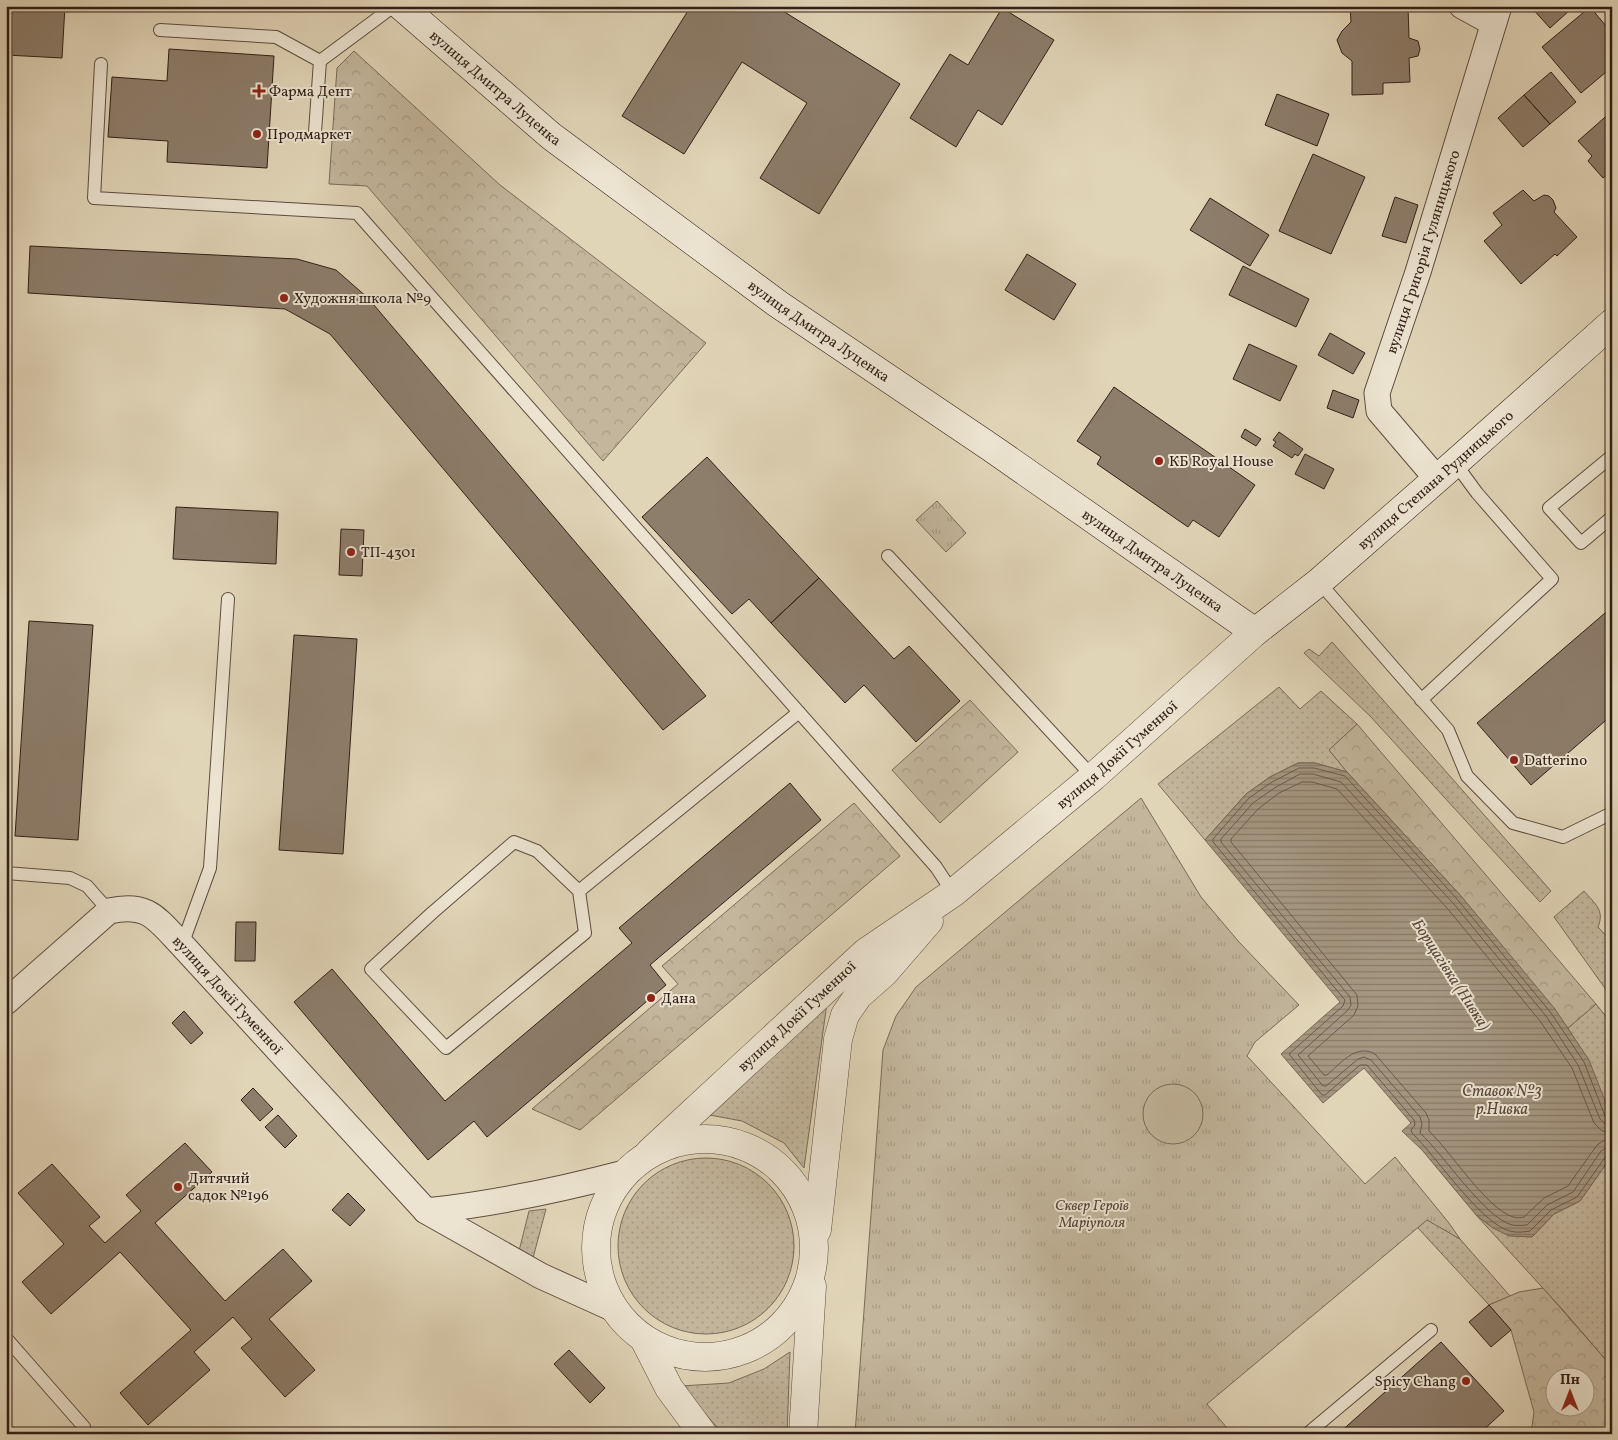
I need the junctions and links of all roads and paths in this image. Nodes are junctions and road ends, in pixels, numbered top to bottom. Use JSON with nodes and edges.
{"nodes":[{"id":1,"x":394,"y":6,"type":"edge"},
{"id":2,"x":401,"y":6,"type":"edge"},
{"id":3,"x":1462,"y":6,"type":"edge"},
{"id":4,"x":1496,"y":15,"type":"edge"},
{"id":5,"x":160,"y":30,"type":"dead end"},
{"id":6,"x":320,"y":60,"type":"junction"},
{"id":7,"x":102,"y":64,"type":"dead end"},
{"id":8,"x":315,"y":132,"type":"dead end"},
{"id":9,"x":1612,"y":323,"type":"edge"},
{"id":10,"x":1612,"y":456,"type":"edge"},
{"id":11,"x":1446,"y":471,"type":"junction"},
{"id":12,"x":1612,"y":516,"type":"edge"},
{"id":13,"x":888,"y":556,"type":"dead end"},
{"id":14,"x":1319,"y":582,"type":"junction"},
{"id":15,"x":228,"y":599,"type":"dead end"},
{"id":16,"x":1254,"y":632,"type":"junction"},
{"id":17,"x":1421,"y":700,"type":"junction"},
{"id":18,"x":799,"y":712,"type":"junction"},
{"id":19,"x":1093,"y":777,"type":"junction"},
{"id":20,"x":1612,"y":813,"type":"edge"},
{"id":21,"x":6,"y":873,"type":"edge"},
{"id":22,"x":579,"y":891,"type":"junction"},
{"id":23,"x":953,"y":893,"type":"junction"},
{"id":24,"x":109,"y":911,"type":"junction"},
{"id":25,"x":182,"y":945,"type":"junction"},
{"id":26,"x":6,"y":1002,"type":"edge"},
{"id":27,"x":650,"y":1152,"type":"junction"},
{"id":28,"x":624,"y":1173,"type":"junction"},
{"id":29,"x":426,"y":1210,"type":"junction"},
{"id":30,"x":814,"y":1256,"type":"junction"},
{"id":31,"x":614,"y":1309,"type":"junction"},
{"id":32,"x":1431,"y":1330,"type":"dead end"},
{"id":33,"x":6,"y":1338,"type":"edge"},
{"id":34,"x":644,"y":1339,"type":"junction"},
{"id":35,"x":84,"y":1426,"type":"dead end"},
{"id":36,"x":702,"y":1434,"type":"edge"},
{"id":37,"x":803,"y":1434,"type":"edge"},
{"id":38,"x":1307,"y":1434,"type":"edge"}],
"edges":[{"from":1,"to":6,"type":"lane"},
{"from":2,"to":16,"type":"street","name":"вулиця Дмитра Луценка"},
{"from":3,"to":4,"type":"street"},
{"from":4,"to":11,"type":"street","name":"вулиця Григорія Гуляницького"},
{"from":5,"to":6,"type":"lane"},
{"from":6,"to":8,"type":"lane"},
{"from":7,"to":18,"type":"lane"},
{"from":9,"to":11,"type":"street","name":"вулиця Степана Рудницького"},
{"from":10,"to":12,"type":"lane"},
{"from":11,"to":14,"type":"street","name":"вулиця Степана Рудницького"},
{"from":11,"to":17,"type":"lane"},
{"from":13,"to":19,"type":"lane"},
{"from":14,"to":16,"type":"street","name":"вулиця Степана Рудницького"},
{"from":14,"to":17,"type":"lane"},
{"from":15,"to":25,"type":"lane"},
{"from":16,"to":19,"type":"street","name":"вулиця Докії Гуменної"},
{"from":17,"to":20,"type":"lane"},
{"from":18,"to":22,"type":"lane"},
{"from":18,"to":23,"type":"lane"},
{"from":19,"to":23,"type":"street","name":"вулиця Докії Гуменної"},
{"from":21,"to":24,"type":"lane"},
{"from":22,"to":22,"type":"lane"},
{"from":23,"to":27,"type":"street","name":"вулиця Докії Гуменної"},
{"from":23,"to":30,"type":"street","name":"вулиця Докії Гуменної"},
{"from":24,"to":25,"type":"street","name":"вулиця Докії Гуменної"},
{"from":24,"to":26,"type":"street"},
{"from":25,"to":29,"type":"street","name":"вулиця Докії Гуменної"},
{"from":27,"to":28,"type":"street","name":"вулиця Докії Гуменної"},
{"from":27,"to":30,"type":"street"},
{"from":28,"to":29,"type":"street"},
{"from":28,"to":31,"type":"street","name":"вулиця Докії Гуменної"},
{"from":29,"to":31,"type":"street","name":"вулиця Докії Гуменної"},
{"from":30,"to":34,"type":"street"},
{"from":30,"to":37,"type":"street"},
{"from":31,"to":34,"type":"street","name":"вулиця Докії Гуменної"},
{"from":32,"to":38,"type":"lane"},
{"from":33,"to":35,"type":"lane"},
{"from":34,"to":36,"type":"street"}]}
